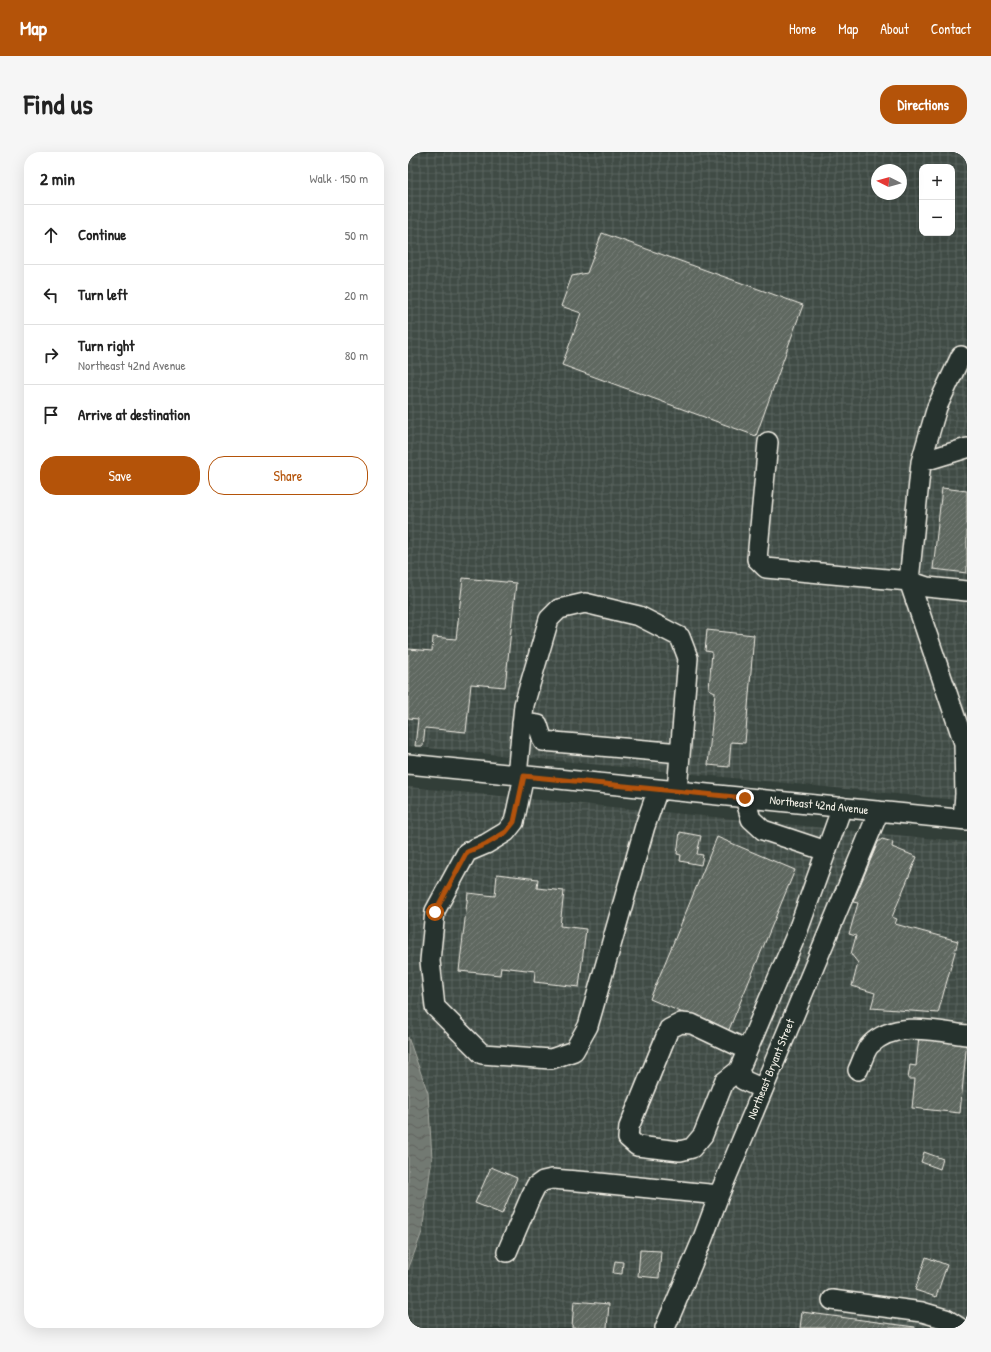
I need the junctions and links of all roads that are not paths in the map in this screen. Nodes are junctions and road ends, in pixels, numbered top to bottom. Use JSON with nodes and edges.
{"nodes":[{"id":1,"x":962,"y":356,"type":"dead end"},
{"id":2,"x":768,"y":442,"type":"dead end"},
{"id":3,"x":967,"y":448,"type":"edge"},
{"id":4,"x":921,"y":462,"type":"junction"},
{"id":5,"x":909,"y":581,"type":"junction"},
{"id":6,"x":967,"y":591,"type":"edge"},
{"id":7,"x":522,"y":723,"type":"junction"},
{"id":8,"x":680,"y":753,"type":"junction"},
{"id":9,"x":408,"y":764,"type":"edge"},
{"id":10,"x":520,"y":775,"type":"junction"},
{"id":11,"x":668,"y":790,"type":"junction"},
{"id":12,"x":745,"y":798,"type":"junction"},
{"id":13,"x":842,"y":807,"type":"junction"},
{"id":14,"x":879,"y":811,"type":"junction"},
{"id":15,"x":965,"y":820,"type":"edge"},
{"id":16,"x":826,"y":851,"type":"junction"},
{"id":17,"x":967,"y":1035,"type":"edge"},
{"id":18,"x":750,"y":1045,"type":"junction"},
{"id":19,"x":739,"y":1070,"type":"junction"},
{"id":20,"x":858,"y":1070,"type":"dead end"},
{"id":21,"x":763,"y":1088,"type":"junction"},
{"id":22,"x":719,"y":1195,"type":"junction"},
{"id":23,"x":507,"y":1252,"type":"dead end"},
{"id":24,"x":832,"y":1300,"type":"dead end"},
{"id":25,"x":967,"y":1314,"type":"edge"},
{"id":26,"x":665,"y":1328,"type":"edge"},
{"id":27,"x":961,"y":1328,"type":"edge"}],
"edges":[{"from":1,"to":4,"type":"street"},
{"from":2,"to":5,"type":"street"},
{"from":3,"to":4,"type":"street"},
{"from":4,"to":5,"type":"street"},
{"from":5,"to":6,"type":"street"},
{"from":5,"to":15,"type":"street"},
{"from":7,"to":8,"type":"street"},
{"from":7,"to":8,"type":"street"},
{"from":7,"to":10,"type":"street"},
{"from":8,"to":11,"type":"street"},
{"from":9,"to":10,"type":"street","name":"Northeast 42nd Avenue"},
{"from":10,"to":11,"type":"street","name":"Northeast 42nd Avenue"},
{"from":10,"to":11,"type":"street"},
{"from":11,"to":12,"type":"street","name":"Northeast 42nd Avenue"},
{"from":12,"to":13,"type":"street","name":"Northeast 42nd Avenue"},
{"from":12,"to":16,"type":"street"},
{"from":13,"to":14,"type":"street","name":"Northeast 42nd Avenue"},
{"from":13,"to":16,"type":"street"},
{"from":14,"to":15,"type":"street","name":"Northeast 42nd Avenue"},
{"from":14,"to":21,"type":"street","name":"Northeast Bryant Street"},
{"from":16,"to":18,"type":"street"},
{"from":17,"to":20,"type":"street"},
{"from":18,"to":19,"type":"street"},
{"from":18,"to":19,"type":"street"},
{"from":19,"to":21,"type":"street"},
{"from":21,"to":22,"type":"street","name":"Northeast Bryant Street"},
{"from":22,"to":23,"type":"street"},
{"from":22,"to":26,"type":"street","name":"Northeast Bryant Street"},
{"from":24,"to":27,"type":"street"},
{"from":25,"to":27,"type":"street"}]}
